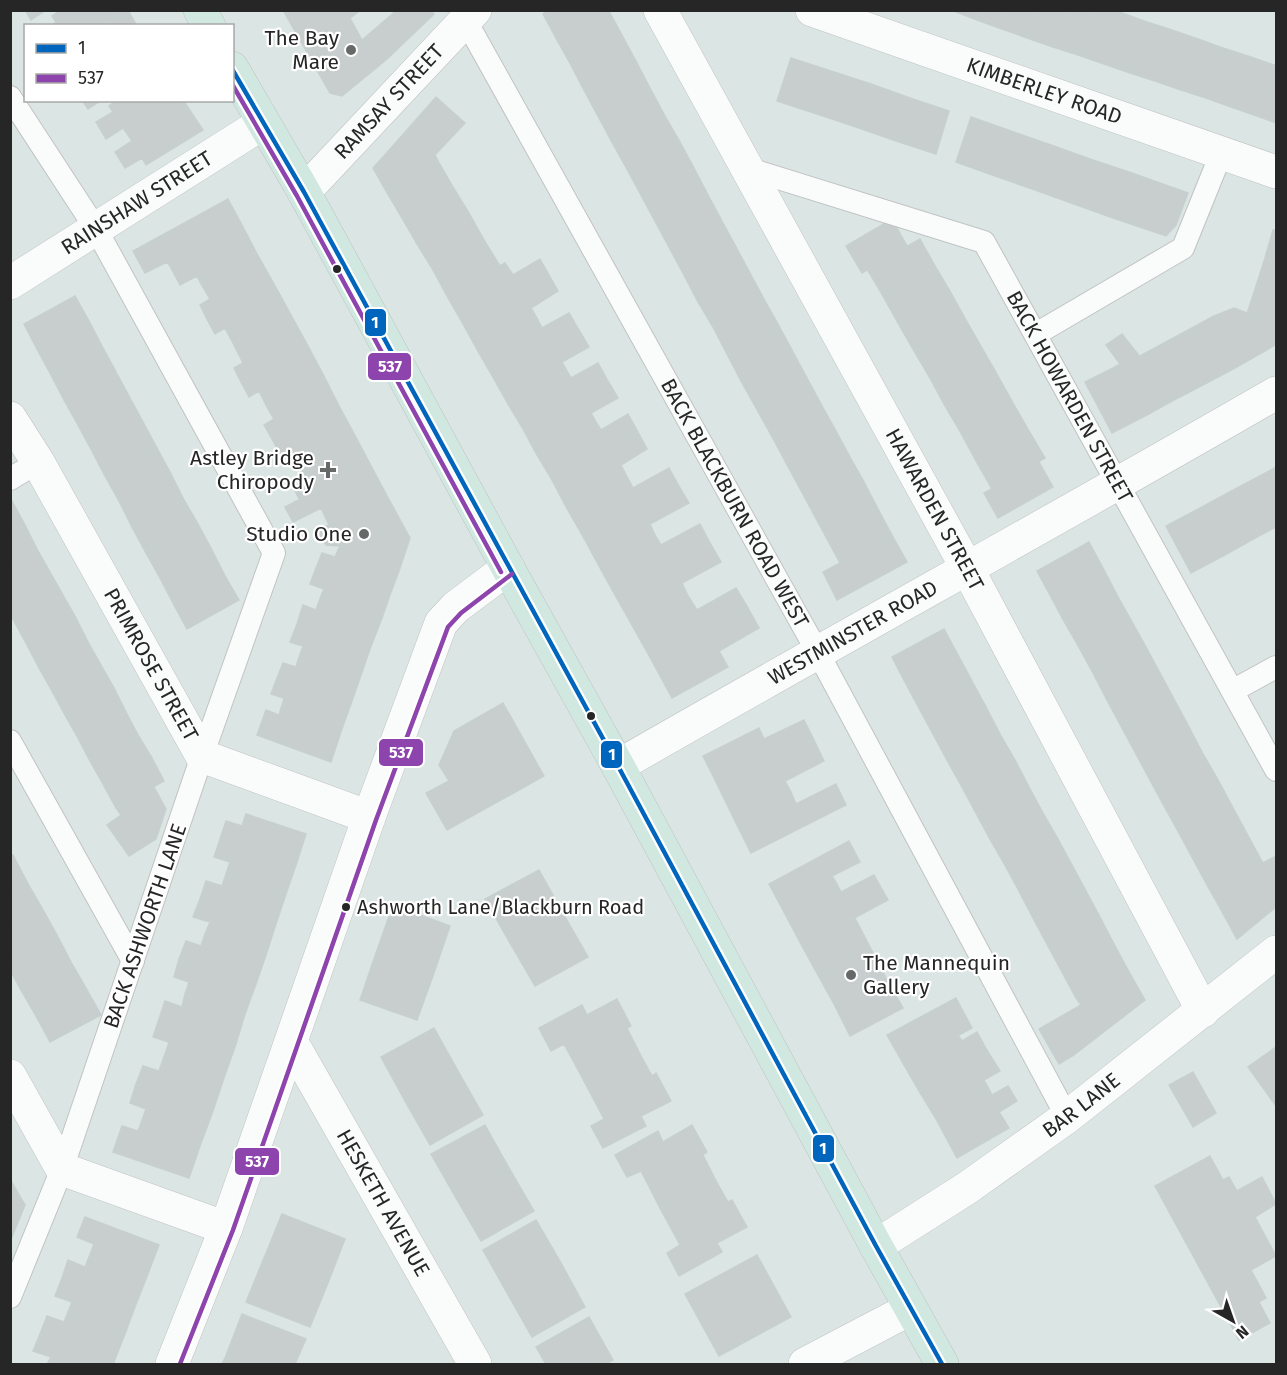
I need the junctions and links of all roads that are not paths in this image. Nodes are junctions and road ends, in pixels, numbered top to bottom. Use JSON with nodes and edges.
{"nodes":[{"id":1,"x":200,"y":10,"type":"edge"},
{"id":2,"x":660,"y":10,"type":"edge"},
{"id":3,"x":812,"y":10,"type":"edge"},
{"id":4,"x":470,"y":16,"type":"edge"},
{"id":5,"x":207,"y":24,"type":"edge"},
{"id":6,"x":234,"y":72,"type":"edge"},
{"id":7,"x":10,"y":97,"type":"edge"},
{"id":8,"x":263,"y":123,"type":"junction"},
{"id":9,"x":1221,"y":154,"type":"junction"},
{"id":10,"x":746,"y":168,"type":"junction"},
{"id":11,"x":1276,"y":172,"type":"edge"},
{"id":12,"x":304,"y":192,"type":"junction"},
{"id":13,"x":96,"y":229,"type":"junction"},
{"id":14,"x":10,"y":283,"type":"edge"},
{"id":15,"x":1036,"y":334,"type":"junction"},
{"id":16,"x":1276,"y":393,"type":"edge"},
{"id":17,"x":10,"y":418,"type":"edge"},
{"id":18,"x":38,"y":462,"type":"junction"},
{"id":19,"x":10,"y":479,"type":"edge"},
{"id":20,"x":1117,"y":485,"type":"junction"},
{"id":21,"x":508,"y":568,"type":"junction"},
{"id":22,"x":967,"y":568,"type":"junction"},
{"id":23,"x":817,"y":651,"type":"junction"},
{"id":24,"x":1276,"y":667,"type":"edge"},
{"id":25,"x":1234,"y":690,"type":"junction"},
{"id":26,"x":10,"y":741,"type":"edge"},
{"id":27,"x":202,"y":756,"type":"junction"},
{"id":28,"x":618,"y":766,"type":"junction"},
{"id":29,"x":1276,"y":770,"type":"edge"},
{"id":30,"x":369,"y":817,"type":"junction"},
{"id":31,"x":1276,"y":952,"type":"edge"},
{"id":32,"x":133,"y":961,"type":"junction"},
{"id":33,"x":1203,"y":1011,"type":"junction"},
{"id":34,"x":292,"y":1043,"type":"junction"},
{"id":35,"x":10,"y":1076,"type":"edge"},
{"id":36,"x":1067,"y":1117,"type":"junction"},
{"id":37,"x":62,"y":1169,"type":"junction"},
{"id":38,"x":226,"y":1228,"type":"junction"},
{"id":39,"x":876,"y":1246,"type":"junction"},
{"id":40,"x":10,"y":1297,"type":"edge"},
{"id":41,"x":910,"y":1309,"type":"junction"},
{"id":42,"x":172,"y":1365,"type":"edge"},
{"id":43,"x":474,"y":1365,"type":"edge"},
{"id":44,"x":805,"y":1365,"type":"edge"},
{"id":45,"x":942,"y":1365,"type":"edge"}],
"edges":[{"from":1,"to":5,"type":"highway"},
{"from":2,"to":10,"type":"street","name":"HAWARDEN STREET"},
{"from":3,"to":9,"type":"street","name":"KIMBERLEY ROAD"},
{"from":4,"to":12,"type":"street","name":"RAMSAY STREET"},
{"from":4,"to":23,"type":"lane","name":"BACK BLACKBURN ROAD WEST"},
{"from":6,"to":8,"type":"highway"},
{"from":7,"to":13,"type":"lane"},
{"from":8,"to":12,"type":"highway"},
{"from":8,"to":13,"type":"street","name":"RAINSHAW STREET"},
{"from":9,"to":11,"type":"street","name":"KIMBERLEY ROAD"},
{"from":9,"to":15,"type":"lane"},
{"from":10,"to":15,"type":"lane","name":"BACK HOWARDEN STREET"},
{"from":10,"to":22,"type":"street","name":"HAWARDEN STREET"},
{"from":12,"to":21,"type":"highway"},
{"from":13,"to":14,"type":"street","name":"RAINSHAW STREET"},
{"from":13,"to":27,"type":"lane","name":"BACK ASHWORTH LANE"},
{"from":15,"to":20,"type":"lane","name":"BACK HOWARDEN STREET"},
{"from":16,"to":20,"type":"street","name":"WESTMINSTER ROAD"},
{"from":17,"to":18,"type":"street","name":"PRIMROSE STREET"},
{"from":18,"to":19,"type":"lane"},
{"from":18,"to":27,"type":"street","name":"PRIMROSE STREET"},
{"from":20,"to":22,"type":"street","name":"WESTMINSTER ROAD"},
{"from":20,"to":25,"type":"lane","name":"BACK HOWARDEN STREET"},
{"from":21,"to":28,"type":"highway"},
{"from":21,"to":30,"type":"street"},
{"from":22,"to":23,"type":"street","name":"WESTMINSTER ROAD"},
{"from":22,"to":33,"type":"street","name":"HAWARDEN STREET"},
{"from":23,"to":28,"type":"street","name":"WESTMINSTER ROAD"},
{"from":23,"to":36,"type":"lane","name":"BACK BLACKBURN ROAD WEST"},
{"from":24,"to":25,"type":"lane"},
{"from":25,"to":29,"type":"lane","name":"BACK HOWARDEN STREET"},
{"from":26,"to":32,"type":"lane"},
{"from":27,"to":30,"type":"street","name":"PRIMROSE STREET"},
{"from":27,"to":32,"type":"lane","name":"BACK ASHWORTH LANE"},
{"from":28,"to":39,"type":"highway"},
{"from":30,"to":34,"type":"street"},
{"from":31,"to":33,"type":"street","name":"BAR LANE"},
{"from":32,"to":37,"type":"lane","name":"BACK ASHWORTH LANE"},
{"from":33,"to":36,"type":"street","name":"BAR LANE"},
{"from":34,"to":38,"type":"street"},
{"from":34,"to":43,"type":"street","name":"HESKETH AVENUE"},
{"from":35,"to":37,"type":"street"},
{"from":36,"to":39,"type":"street","name":"BAR LANE"},
{"from":37,"to":38,"type":"street"},
{"from":37,"to":40,"type":"lane","name":"BACK ASHWORTH LANE"},
{"from":38,"to":42,"type":"street"},
{"from":39,"to":41,"type":"highway"},
{"from":41,"to":44,"type":"street"},
{"from":41,"to":45,"type":"highway"}]}
